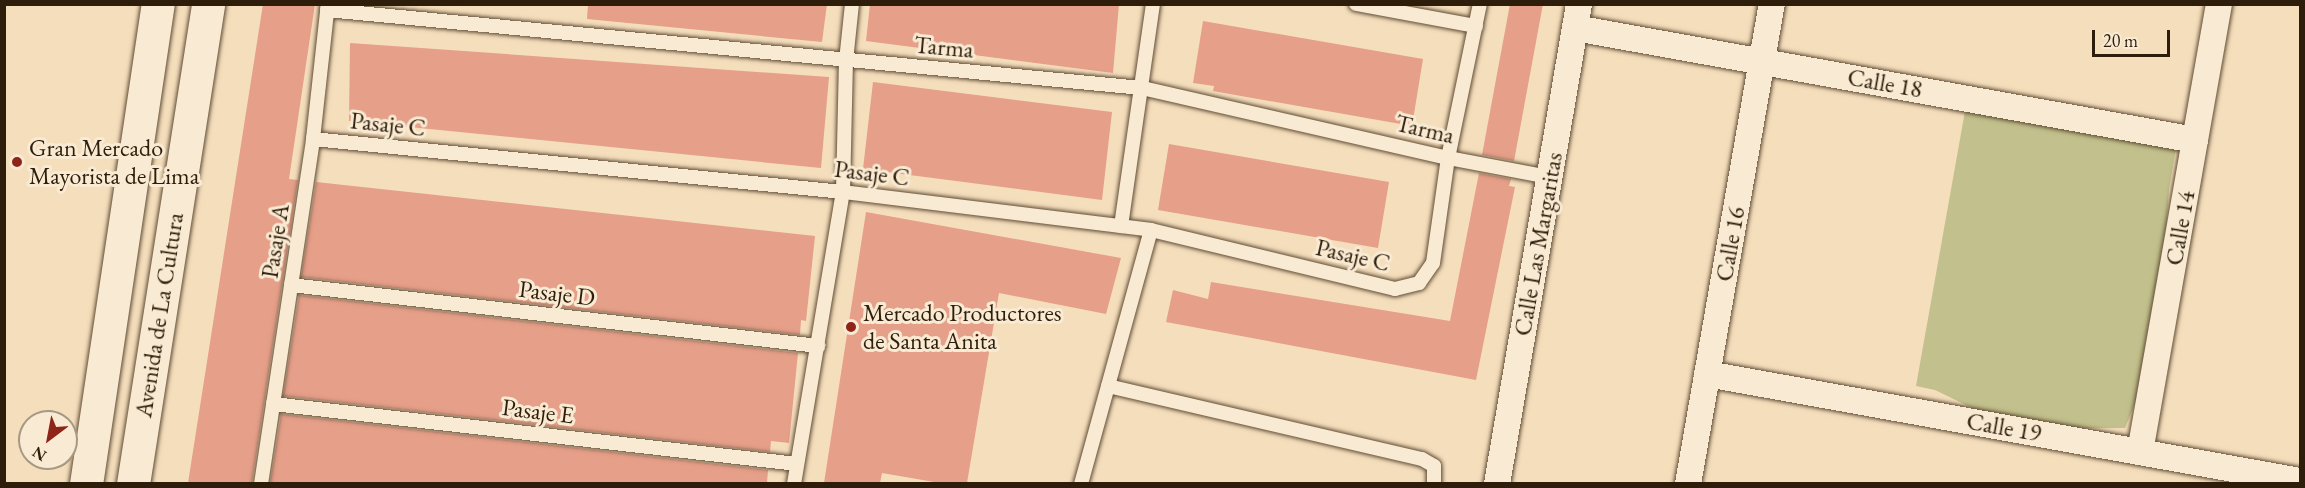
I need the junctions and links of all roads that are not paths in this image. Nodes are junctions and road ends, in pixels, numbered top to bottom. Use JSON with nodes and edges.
{"nodes":[{"id":1,"x":158,"y":4,"type":"edge"},
{"id":2,"x":208,"y":4,"type":"edge"},
{"id":3,"x":852,"y":4,"type":"edge"},
{"id":4,"x":1153,"y":4,"type":"edge"},
{"id":5,"x":1356,"y":4,"type":"edge"},
{"id":6,"x":1480,"y":4,"type":"edge"},
{"id":7,"x":1772,"y":4,"type":"edge"},
{"id":8,"x":2219,"y":4,"type":"edge"},
{"id":9,"x":328,"y":7,"type":"edge"},
{"id":10,"x":415,"y":10,"type":"edge"},
{"id":11,"x":1576,"y":16,"type":"edge"},
{"id":12,"x":1476,"y":26,"type":"junction"},
{"id":13,"x":846,"y":61,"type":"junction"},
{"id":14,"x":1762,"y":62,"type":"junction"},
{"id":15,"x":1142,"y":88,"type":"junction"},
{"id":16,"x":313,"y":139,"type":"junction"},
{"id":17,"x":2195,"y":140,"type":"junction"},
{"id":18,"x":1448,"y":158,"type":"junction"},
{"id":19,"x":1549,"y":177,"type":"junction"},
{"id":20,"x":843,"y":192,"type":"junction"},
{"id":21,"x":1120,"y":226,"type":"junction"},
{"id":22,"x":1151,"y":230,"type":"junction"},
{"id":23,"x":291,"y":285,"type":"junction"},
{"id":24,"x":818,"y":345,"type":"junction"},
{"id":25,"x":1707,"y":374,"type":"junction"},
{"id":26,"x":1108,"y":386,"type":"junction"},
{"id":27,"x":273,"y":404,"type":"junction"},
{"id":28,"x":2140,"y":452,"type":"junction"},
{"id":29,"x":797,"y":464,"type":"junction"},
{"id":30,"x":2301,"y":481,"type":"edge"},
{"id":31,"x":86,"y":483,"type":"edge"},
{"id":32,"x":133,"y":483,"type":"edge"},
{"id":33,"x":261,"y":483,"type":"edge"},
{"id":34,"x":794,"y":483,"type":"edge"},
{"id":35,"x":1081,"y":483,"type":"edge"},
{"id":36,"x":1434,"y":483,"type":"edge"},
{"id":37,"x":1497,"y":483,"type":"edge"},
{"id":38,"x":1688,"y":483,"type":"edge"}],
"edges":[{"from":1,"to":31,"type":"main road","name":"Avenida de La Cultura"},
{"from":2,"to":32,"type":"main road","name":"Avenida de La Cultura"},
{"from":3,"to":13,"type":"lane"},
{"from":4,"to":15,"type":"lane"},
{"from":5,"to":12,"type":"lane"},
{"from":6,"to":12,"type":"lane"},
{"from":7,"to":14,"type":"street","name":"Calle 16"},
{"from":8,"to":17,"type":"street","name":"Calle 14"},
{"from":9,"to":10,"type":"lane","name":"Tarma"},
{"from":9,"to":16,"type":"lane","name":"Pasaje A"},
{"from":10,"to":13,"type":"lane","name":"Tarma"},
{"from":11,"to":14,"type":"street","name":"Calle 18"},
{"from":11,"to":19,"type":"street","name":"Calle Las Margaritas"},
{"from":12,"to":18,"type":"lane"},
{"from":13,"to":15,"type":"lane","name":"Tarma"},
{"from":13,"to":20,"type":"lane"},
{"from":14,"to":17,"type":"street","name":"Calle 18"},
{"from":14,"to":25,"type":"street","name":"Calle 16"},
{"from":15,"to":18,"type":"lane","name":"Tarma"},
{"from":15,"to":21,"type":"lane"},
{"from":16,"to":20,"type":"lane","name":"Pasaje C"},
{"from":16,"to":23,"type":"lane","name":"Pasaje A"},
{"from":17,"to":28,"type":"street","name":"Calle 14"},
{"from":18,"to":19,"type":"lane","name":"Tarma"},
{"from":18,"to":22,"type":"lane","name":"Pasaje C"},
{"from":19,"to":37,"type":"street","name":"Calle Las Margaritas"},
{"from":20,"to":21,"type":"lane","name":"Pasaje C"},
{"from":20,"to":24,"type":"lane"},
{"from":21,"to":22,"type":"lane","name":"Pasaje C"},
{"from":22,"to":26,"type":"lane"},
{"from":23,"to":24,"type":"lane","name":"Pasaje D"},
{"from":23,"to":27,"type":"lane","name":"Pasaje A"},
{"from":24,"to":29,"type":"lane"},
{"from":25,"to":28,"type":"street","name":"Calle 19"},
{"from":25,"to":38,"type":"street","name":"Calle 16"},
{"from":26,"to":35,"type":"lane"},
{"from":26,"to":36,"type":"lane"},
{"from":27,"to":29,"type":"lane","name":"Pasaje E"},
{"from":27,"to":33,"type":"lane","name":"Pasaje A"},
{"from":28,"to":30,"type":"street","name":"Calle 19"},
{"from":29,"to":34,"type":"lane"}]}
